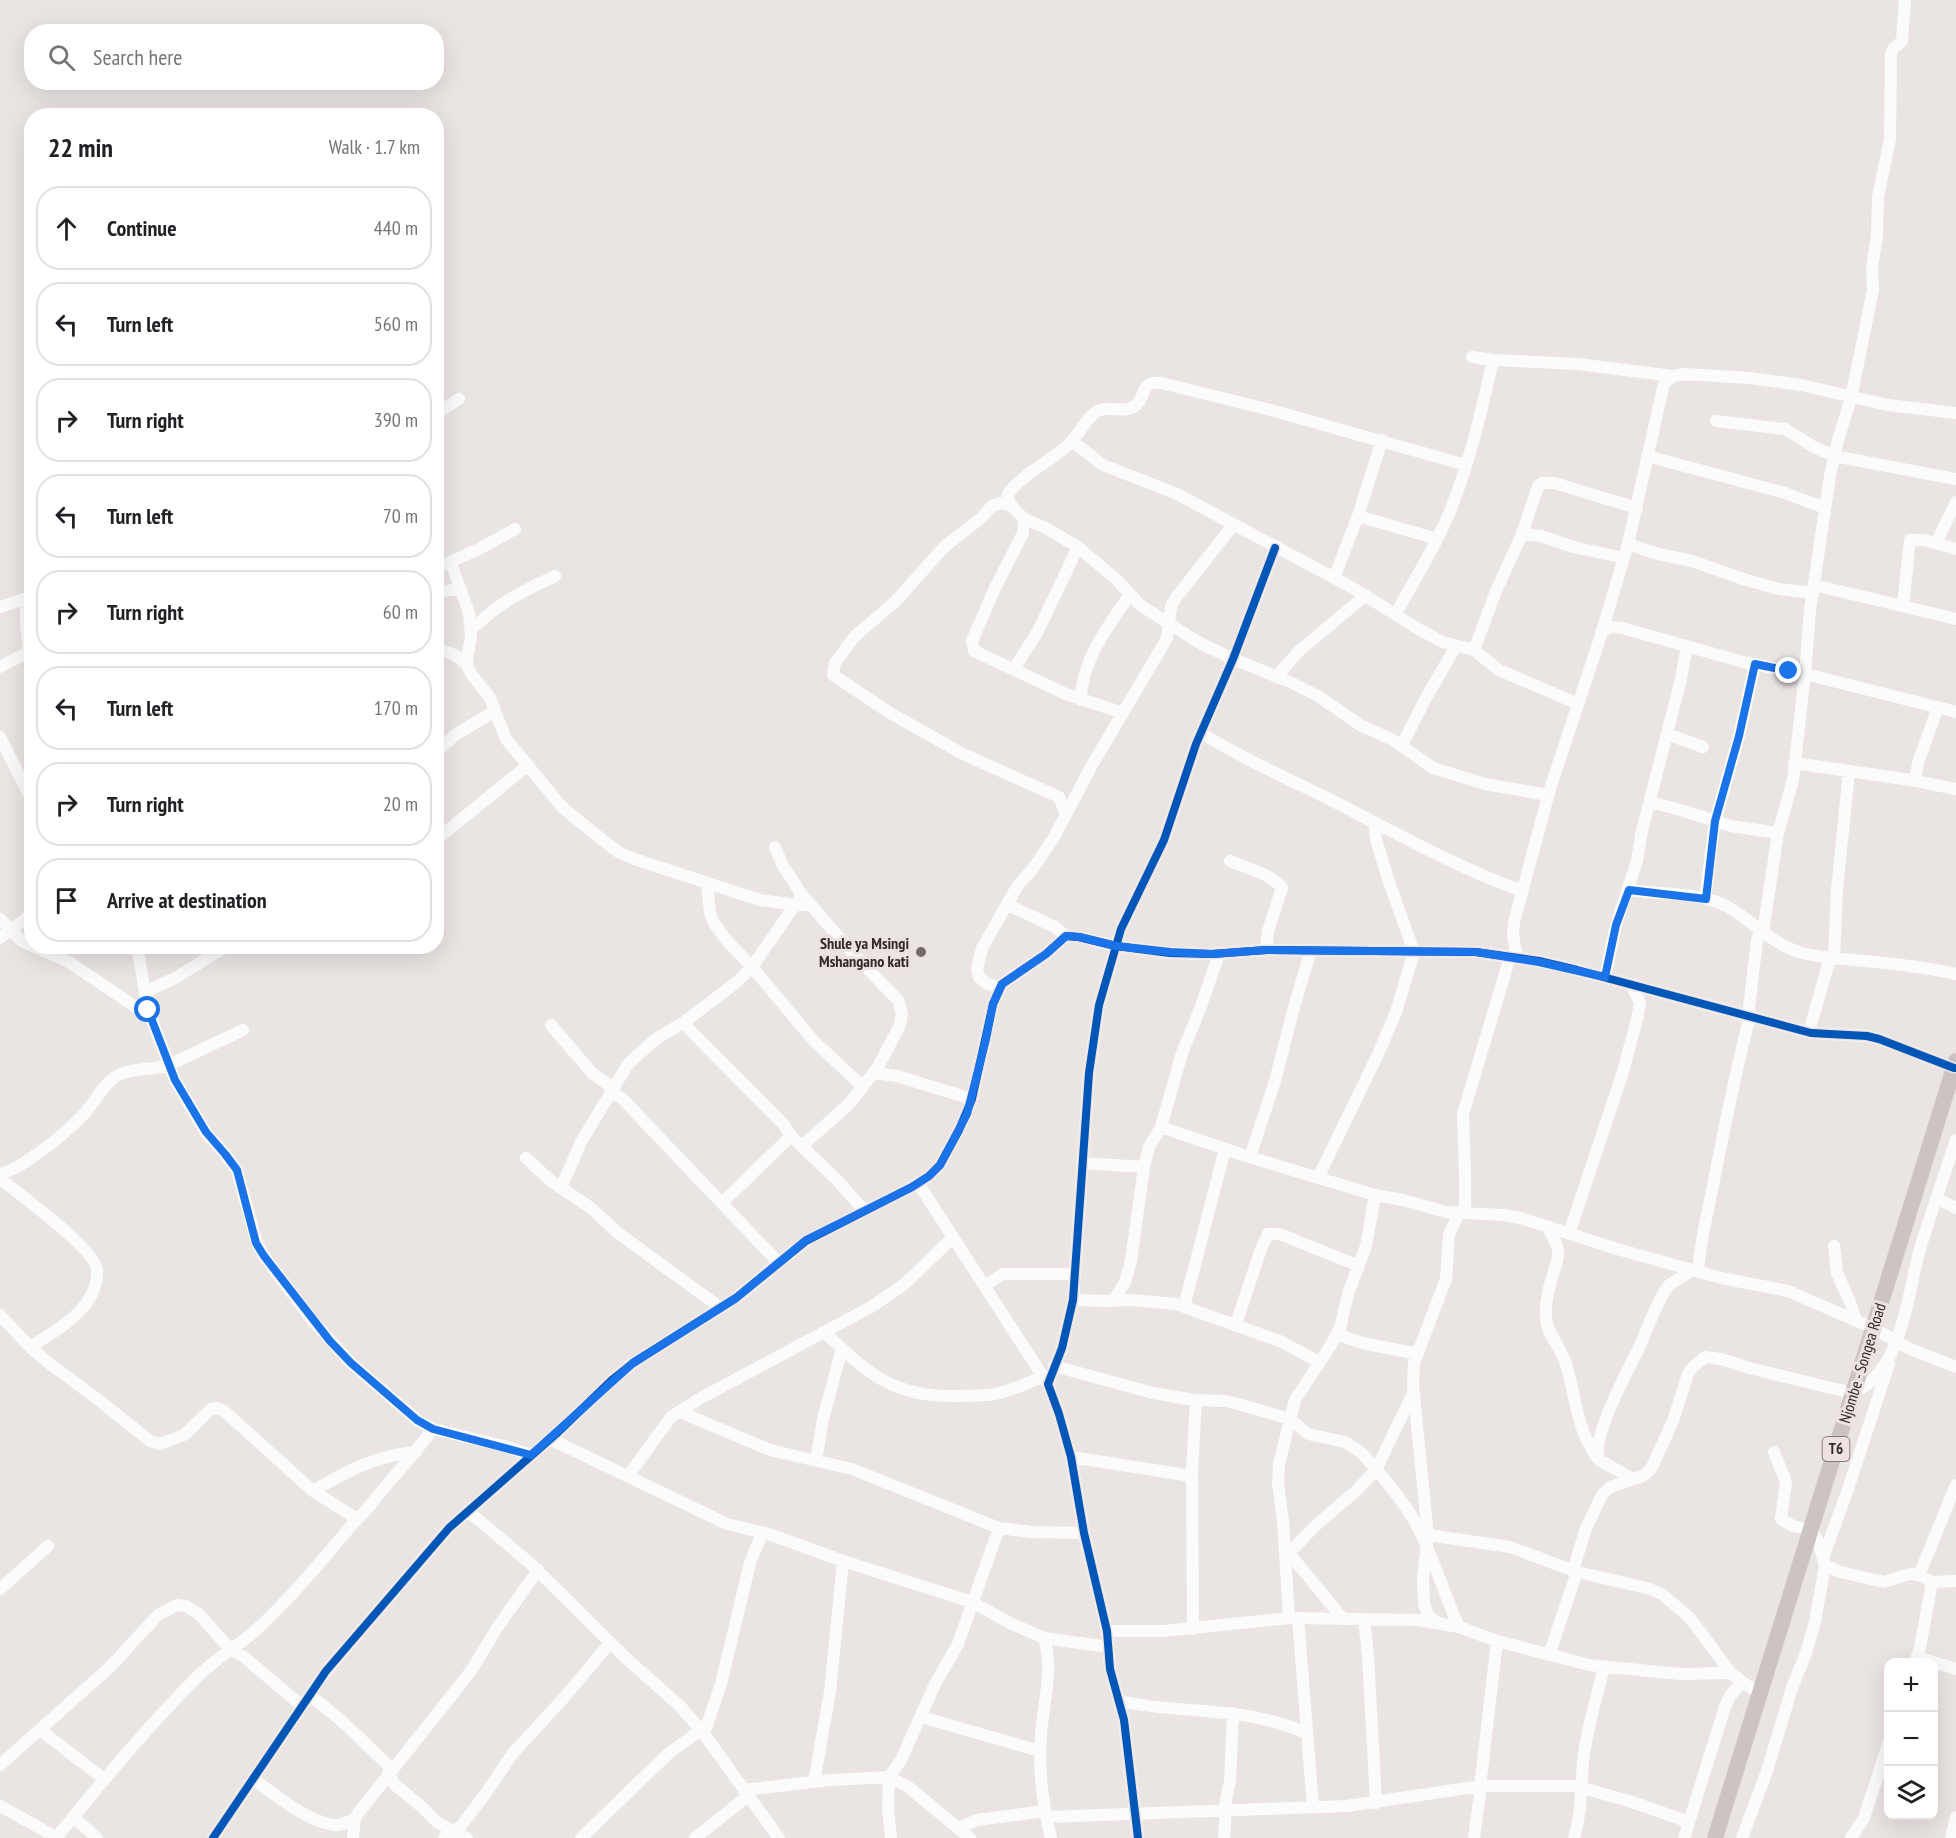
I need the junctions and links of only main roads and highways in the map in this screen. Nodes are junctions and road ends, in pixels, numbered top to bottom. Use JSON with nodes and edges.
{"nodes":[{"id":1,"x":1955,"y":1065,"type":"edge"},
{"id":2,"x":1715,"y":1838,"type":"edge"}],
"edges":[{"from":1,"to":2,"type":"highway","name":"Njombe - Songea Road","number":"T6"}]}
